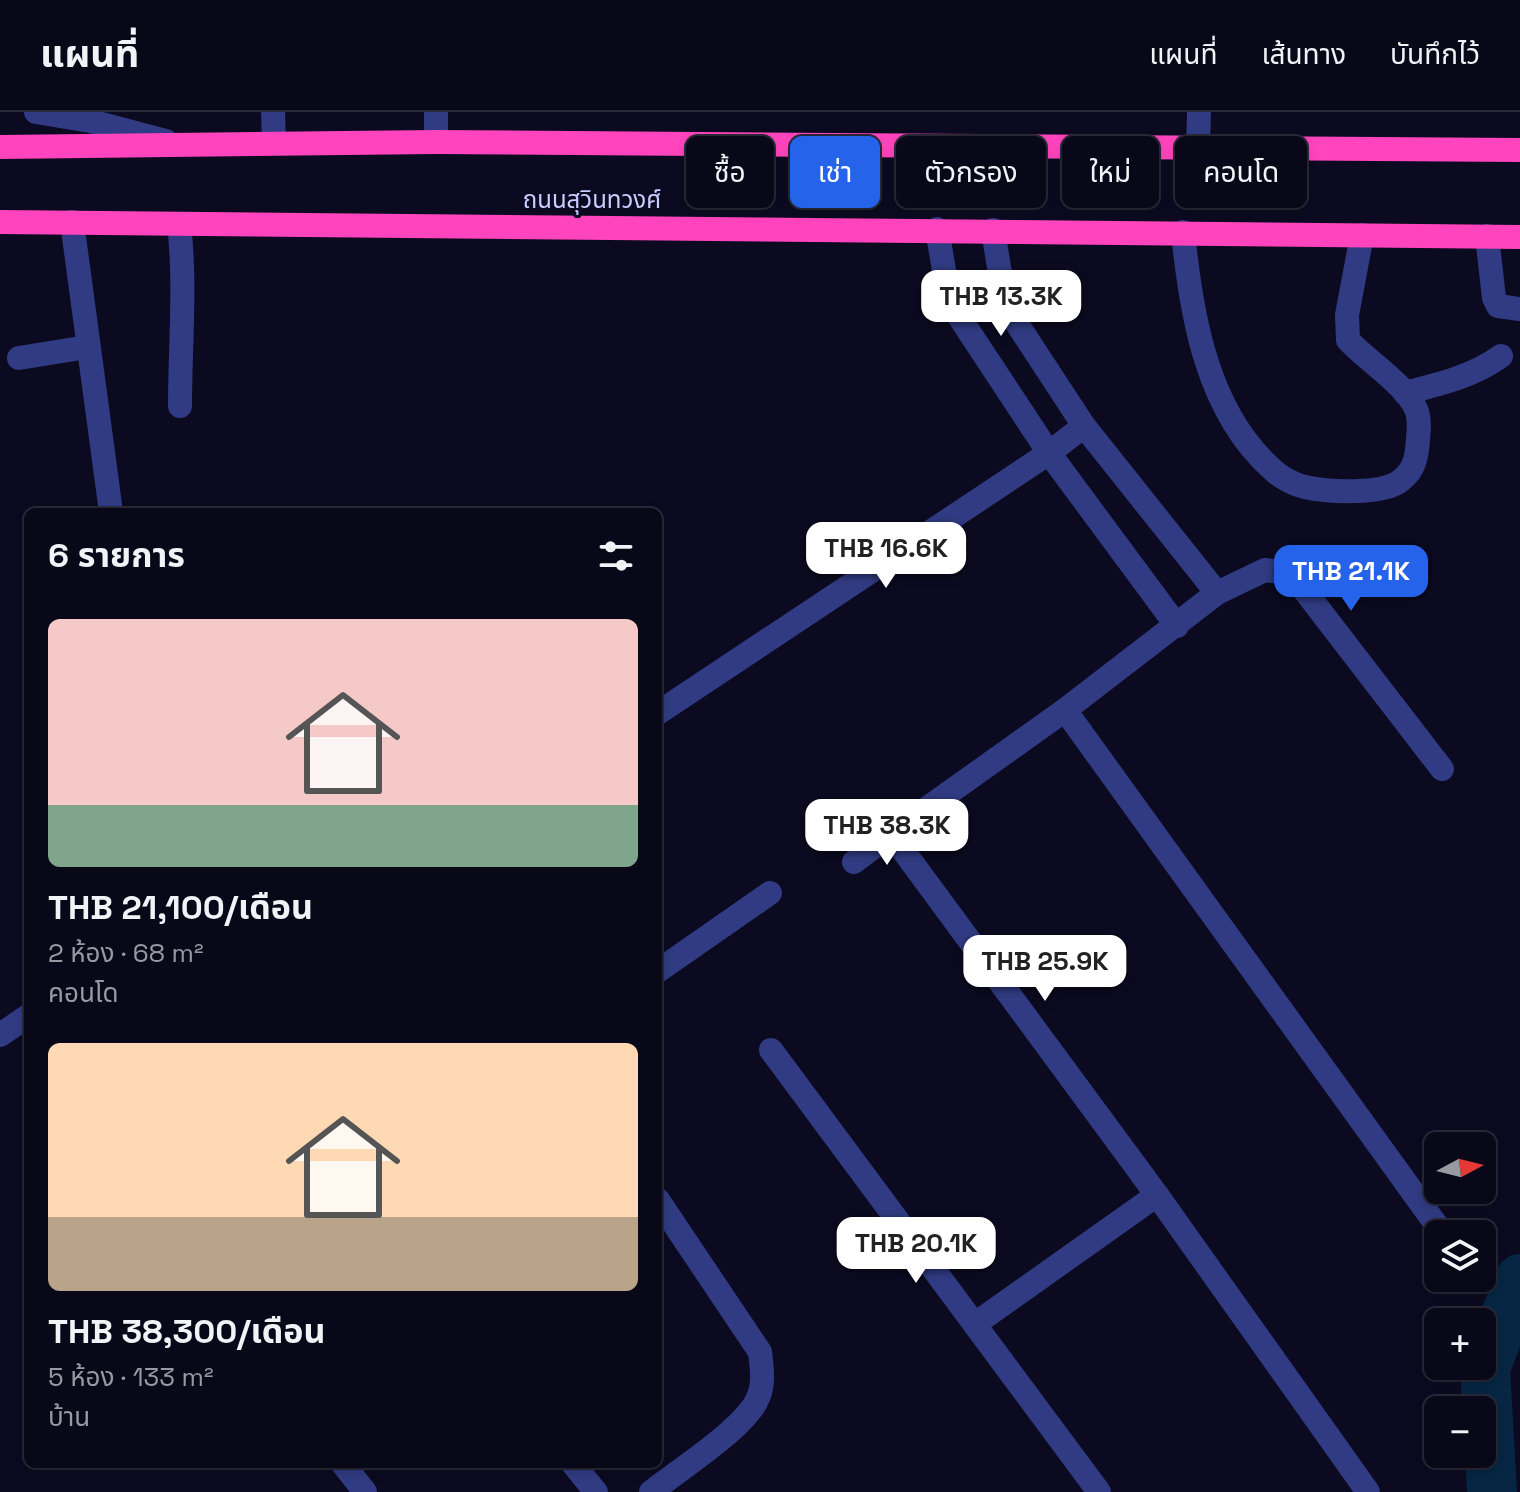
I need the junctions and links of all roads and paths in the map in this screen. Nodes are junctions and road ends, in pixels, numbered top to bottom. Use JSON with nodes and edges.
{"nodes":[{"id":1,"x":36,"y":112,"type":"edge"},
{"id":2,"x":273,"y":112,"type":"edge"},
{"id":3,"x":436,"y":112,"type":"edge"},
{"id":4,"x":1199,"y":112,"type":"edge"},
{"id":5,"x":91,"y":116,"type":"edge"},
{"id":6,"x":1198,"y":136,"type":"edge"},
{"id":7,"x":436,"y":142,"type":"junction"},
{"id":8,"x":274,"y":143,"type":"junction"},
{"id":9,"x":181,"y":145,"type":"junction"},
{"id":10,"x":0,"y":147,"type":"edge"},
{"id":11,"x":1175,"y":148,"type":"edge"},
{"id":12,"x":1307,"y":149,"type":"edge"},
{"id":13,"x":1520,"y":150,"type":"edge"},
{"id":14,"x":0,"y":222,"type":"edge"},
{"id":15,"x":72,"y":222,"type":"junction"},
{"id":16,"x":179,"y":224,"type":"junction"},
{"id":17,"x":937,"y":229,"type":"junction"},
{"id":18,"x":993,"y":230,"type":"junction"},
{"id":19,"x":1183,"y":232,"type":"junction"},
{"id":20,"x":1362,"y":235,"type":"junction"},
{"id":21,"x":1487,"y":236,"type":"junction"},
{"id":22,"x":1520,"y":237,"type":"edge"},
{"id":23,"x":1520,"y":309,"type":"edge"},
{"id":24,"x":87,"y":347,"type":"junction"},
{"id":25,"x":1501,"y":356,"type":"dead end"},
{"id":26,"x":19,"y":358,"type":"dead end"},
{"id":27,"x":1405,"y":393,"type":"junction"},
{"id":28,"x":180,"y":406,"type":"dead end"},
{"id":29,"x":1084,"y":426,"type":"junction"},
{"id":30,"x":1049,"y":453,"type":"junction"},
{"id":31,"x":110,"y":508,"type":"edge"},
{"id":32,"x":1217,"y":593,"type":"junction"},
{"id":33,"x":1177,"y":626,"type":"junction"},
{"id":34,"x":662,"y":710,"type":"edge"},
{"id":35,"x":1065,"y":710,"type":"junction"},
{"id":36,"x":1442,"y":769,"type":"dead end"},
{"id":37,"x":891,"y":834,"type":"junction"},
{"id":38,"x":854,"y":862,"type":"dead end"},
{"id":39,"x":770,"y":893,"type":"dead end"},
{"id":40,"x":662,"y":968,"type":"edge"},
{"id":41,"x":24,"y":1019,"type":"edge"},
{"id":42,"x":0,"y":1035,"type":"edge"},
{"id":43,"x":771,"y":1050,"type":"dead end"},
{"id":44,"x":1157,"y":1195,"type":"junction"},
{"id":45,"x":662,"y":1206,"type":"edge"},
{"id":46,"x":1433,"y":1220,"type":"edge"},
{"id":47,"x":975,"y":1324,"type":"junction"},
{"id":48,"x":346,"y":1468,"type":"edge"},
{"id":49,"x":576,"y":1468,"type":"edge"},
{"id":50,"x":365,"y":1492,"type":"edge"},
{"id":51,"x":596,"y":1492,"type":"edge"},
{"id":52,"x":651,"y":1492,"type":"edge"},
{"id":53,"x":1099,"y":1492,"type":"edge"},
{"id":54,"x":1368,"y":1492,"type":"edge"}],
"edges":[{"from":1,"to":5,"type":"street"},
{"from":2,"to":8,"type":"street"},
{"from":3,"to":7,"type":"street"},
{"from":4,"to":6,"type":"street"},
{"from":5,"to":9,"type":"street"},
{"from":7,"to":8,"type":"highway"},
{"from":7,"to":11,"type":"highway"},
{"from":8,"to":9,"type":"highway"},
{"from":9,"to":10,"type":"highway"},
{"from":12,"to":13,"type":"highway"},
{"from":14,"to":15,"type":"highway","name":"ถนนสุวินทวงศ์"},
{"from":15,"to":16,"type":"highway","name":"ถนนสุวินทวงศ์"},
{"from":15,"to":24,"type":"street"},
{"from":16,"to":17,"type":"highway","name":"ถนนสุวินทวงศ์"},
{"from":16,"to":28,"type":"street"},
{"from":17,"to":18,"type":"highway","name":"ถนนสุวินทวงศ์"},
{"from":17,"to":30,"type":"street"},
{"from":18,"to":19,"type":"highway","name":"ถนนสุวินทวงศ์"},
{"from":18,"to":29,"type":"street"},
{"from":19,"to":20,"type":"highway","name":"ถนนสุวินทวงศ์"},
{"from":19,"to":27,"type":"street"},
{"from":20,"to":21,"type":"highway","name":"ถนนสุวินทวงศ์"},
{"from":20,"to":27,"type":"street"},
{"from":21,"to":22,"type":"highway","name":"ถนนสุวินทวงศ์"},
{"from":21,"to":23,"type":"street"},
{"from":24,"to":26,"type":"street"},
{"from":24,"to":31,"type":"street"},
{"from":25,"to":27,"type":"street"},
{"from":29,"to":30,"type":"street"},
{"from":29,"to":32,"type":"street"},
{"from":30,"to":33,"type":"street"},
{"from":30,"to":34,"type":"street"},
{"from":32,"to":33,"type":"street"},
{"from":32,"to":36,"type":"street"},
{"from":33,"to":35,"type":"street"},
{"from":35,"to":37,"type":"street"},
{"from":35,"to":46,"type":"street"},
{"from":37,"to":38,"type":"street"},
{"from":37,"to":44,"type":"street"},
{"from":39,"to":40,"type":"street"},
{"from":41,"to":42,"type":"street"},
{"from":43,"to":47,"type":"street"},
{"from":44,"to":47,"type":"street"},
{"from":44,"to":54,"type":"street"},
{"from":45,"to":52,"type":"street"},
{"from":47,"to":53,"type":"street"},
{"from":48,"to":50,"type":"street"},
{"from":49,"to":51,"type":"street"}]}
